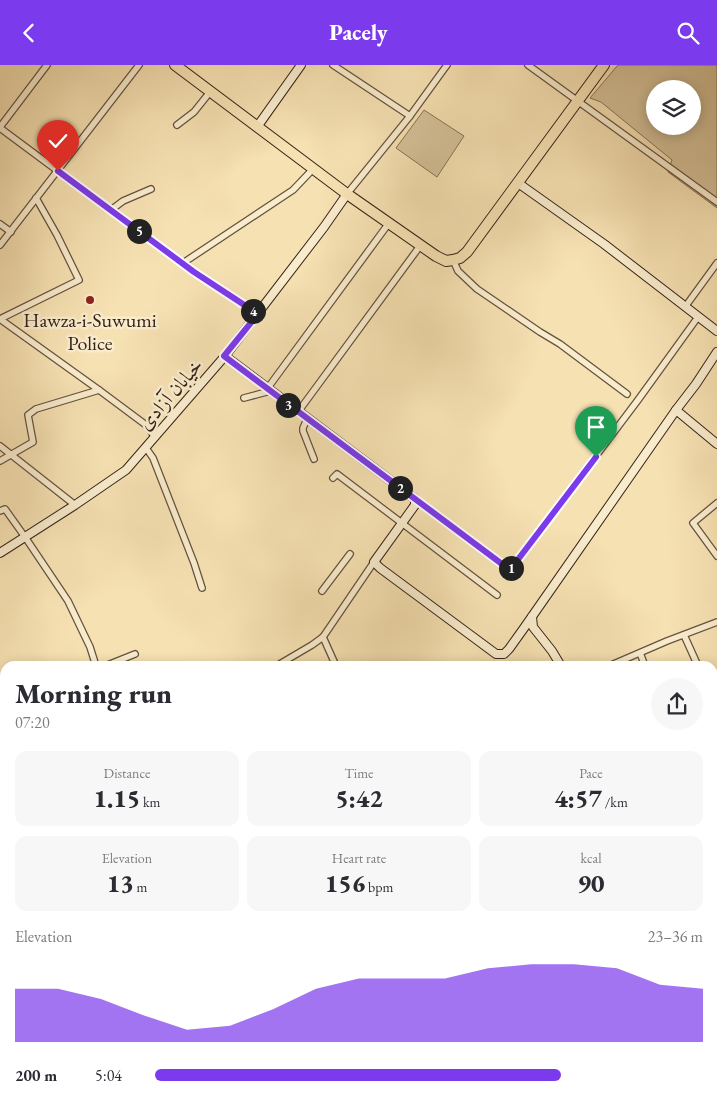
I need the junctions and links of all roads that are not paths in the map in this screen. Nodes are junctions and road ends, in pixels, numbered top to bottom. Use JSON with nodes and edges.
{"nodes":[{"id":1,"x":47,"y":65,"type":"edge"},
{"id":2,"x":139,"y":65,"type":"edge"},
{"id":3,"x":174,"y":65,"type":"edge"},
{"id":4,"x":301,"y":65,"type":"edge"},
{"id":5,"x":333,"y":65,"type":"edge"},
{"id":6,"x":447,"y":65,"type":"edge"},
{"id":7,"x":528,"y":65,"type":"edge"},
{"id":8,"x":604,"y":65,"type":"edge"},
{"id":9,"x":210,"y":92,"type":"junction"},
{"id":10,"x":578,"y":101,"type":"junction"},
{"id":11,"x":410,"y":116,"type":"junction"},
{"id":12,"x":177,"y":125,"type":"dead end"},
{"id":13,"x":0,"y":127,"type":"edge"},
{"id":14,"x":257,"y":127,"type":"junction"},
{"id":15,"x":313,"y":169,"type":"junction"},
{"id":16,"x":58,"y":171,"type":"junction"},
{"id":17,"x":518,"y":183,"type":"junction"},
{"id":18,"x":152,"y":189,"type":"dead end"},
{"id":19,"x":347,"y":194,"type":"junction"},
{"id":20,"x":36,"y":198,"type":"junction"},
{"id":21,"x":717,"y":202,"type":"edge"},
{"id":22,"x":110,"y":210,"type":"junction"},
{"id":23,"x":389,"y":223,"type":"junction"},
{"id":24,"x":0,"y":224,"type":"edge"},
{"id":25,"x":10,"y":232,"type":"junction"},
{"id":26,"x":0,"y":245,"type":"edge"},
{"id":27,"x":420,"y":246,"type":"junction"},
{"id":28,"x":453,"y":260,"type":"junction"},
{"id":29,"x":183,"y":263,"type":"junction"},
{"id":30,"x":717,"y":263,"type":"edge"},
{"id":31,"x":685,"y":307,"type":"junction"},
{"id":32,"x":258,"y":314,"type":"junction"},
{"id":33,"x":698,"y":317,"type":"junction"},
{"id":34,"x":0,"y":319,"type":"edge"},
{"id":35,"x":717,"y":331,"type":"edge"},
{"id":36,"x":717,"y":351,"type":"edge"},
{"id":37,"x":224,"y":356,"type":"junction"},
{"id":38,"x":99,"y":389,"type":"junction"},
{"id":39,"x":268,"y":390,"type":"junction"},
{"id":40,"x":627,"y":393,"type":"dead end"},
{"id":41,"x":244,"y":397,"type":"dead end"},
{"id":42,"x":676,"y":410,"type":"junction"},
{"id":43,"x":298,"y":412,"type":"junction"},
{"id":44,"x":307,"y":419,"type":"junction"},
{"id":45,"x":155,"y":437,"type":"junction"},
{"id":46,"x":717,"y":444,"type":"edge"},
{"id":47,"x":0,"y":446,"type":"edge"},
{"id":48,"x":146,"y":447,"type":"junction"},
{"id":49,"x":11,"y":454,"type":"junction"},
{"id":50,"x":314,"y":459,"type":"dead end"},
{"id":51,"x":0,"y":461,"type":"edge"},
{"id":52,"x":333,"y":477,"type":"dead end"},
{"id":53,"x":415,"y":499,"type":"junction"},
{"id":54,"x":75,"y":505,"type":"junction"},
{"id":55,"x":715,"y":505,"type":"edge"},
{"id":56,"x":0,"y":511,"type":"edge"},
{"id":57,"x":717,"y":512,"type":"edge"},
{"id":58,"x":402,"y":522,"type":"junction"},
{"id":59,"x":25,"y":537,"type":"junction"},
{"id":60,"x":0,"y":553,"type":"edge"},
{"id":61,"x":350,"y":554,"type":"dead end"},
{"id":62,"x":717,"y":556,"type":"edge"},
{"id":63,"x":374,"y":562,"type":"junction"},
{"id":64,"x":202,"y":588,"type":"dead end"},
{"id":65,"x":322,"y":591,"type":"dead end"},
{"id":66,"x":497,"y":595,"type":"dead end"},
{"id":67,"x":532,"y":617,"type":"junction"},
{"id":68,"x":717,"y":622,"type":"edge"},
{"id":69,"x":533,"y":627,"type":"junction"},
{"id":70,"x":524,"y":628,"type":"junction"},
{"id":71,"x":684,"y":635,"type":"junction"},
{"id":72,"x":323,"y":637,"type":"junction"},
{"id":73,"x":640,"y":653,"type":"junction"},
{"id":74,"x":135,"y":654,"type":"dead end"},
{"id":75,"x":94,"y":661,"type":"edge"},
{"id":76,"x":118,"y":661,"type":"edge"},
{"id":77,"x":286,"y":661,"type":"edge"},
{"id":78,"x":334,"y":661,"type":"edge"},
{"id":79,"x":559,"y":661,"type":"edge"},
{"id":80,"x":621,"y":661,"type":"edge"},
{"id":81,"x":644,"y":661,"type":"edge"},
{"id":82,"x":696,"y":661,"type":"edge"}],
"edges":[{"from":1,"to":13,"type":"street"},
{"from":2,"to":16,"type":"street"},
{"from":3,"to":9,"type":"highway"},
{"from":4,"to":14,"type":"street"},
{"from":5,"to":11,"type":"street"},
{"from":6,"to":11,"type":"street"},
{"from":7,"to":10,"type":"street"},
{"from":8,"to":10,"type":"highway"},
{"from":9,"to":12,"type":"street"},
{"from":9,"to":14,"type":"highway"},
{"from":10,"to":17,"type":"highway"},
{"from":10,"to":21,"type":"street"},
{"from":11,"to":19,"type":"street"},
{"from":13,"to":16,"type":"street"},
{"from":14,"to":15,"type":"highway"},
{"from":15,"to":19,"type":"highway"},
{"from":15,"to":29,"type":"street"},
{"from":16,"to":20,"type":"street"},
{"from":16,"to":22,"type":"street"},
{"from":17,"to":28,"type":"highway"},
{"from":17,"to":31,"type":"street"},
{"from":18,"to":22,"type":"street"},
{"from":19,"to":23,"type":"highway"},
{"from":19,"to":32,"type":"street","name":"خیابان آزادی"},
{"from":20,"to":25,"type":"street"},
{"from":20,"to":34,"type":"street"},
{"from":22,"to":29,"type":"street"},
{"from":23,"to":27,"type":"highway"},
{"from":23,"to":39,"type":"street"},
{"from":24,"to":25,"type":"street"},
{"from":25,"to":26,"type":"street"},
{"from":27,"to":28,"type":"highway"},
{"from":27,"to":43,"type":"street"},
{"from":28,"to":40,"type":"street"},
{"from":29,"to":32,"type":"street"},
{"from":30,"to":31,"type":"street"},
{"from":31,"to":33,"type":"street"},
{"from":32,"to":37,"type":"street","name":"خیابان آزادی"},
{"from":33,"to":35,"type":"street"},
{"from":33,"to":53,"type":"street"},
{"from":34,"to":38,"type":"street"},
{"from":36,"to":42,"type":"street"},
{"from":37,"to":39,"type":"street"},
{"from":37,"to":45,"type":"street","name":"خیابان آزادی"},
{"from":38,"to":45,"type":"street"},
{"from":38,"to":49,"type":"street"},
{"from":39,"to":41,"type":"street"},
{"from":39,"to":43,"type":"street"},
{"from":42,"to":46,"type":"street"},
{"from":42,"to":67,"type":"street"},
{"from":43,"to":44,"type":"street"},
{"from":44,"to":50,"type":"street"},
{"from":44,"to":53,"type":"street"},
{"from":45,"to":48,"type":"street","name":"خیابان آزادی"},
{"from":47,"to":49,"type":"street"},
{"from":48,"to":54,"type":"street","name":"خیابان آزادی"},
{"from":48,"to":64,"type":"street"},
{"from":49,"to":51,"type":"street"},
{"from":49,"to":54,"type":"street"},
{"from":52,"to":58,"type":"street"},
{"from":53,"to":58,"type":"street"},
{"from":54,"to":59,"type":"street","name":"خیابان آزادی"},
{"from":55,"to":57,"type":"street"},
{"from":55,"to":62,"type":"street"},
{"from":56,"to":59,"type":"street"},
{"from":58,"to":63,"type":"street"},
{"from":58,"to":66,"type":"street"},
{"from":59,"to":60,"type":"street","name":"خیابان آزادی"},
{"from":59,"to":75,"type":"street"},
{"from":61,"to":65,"type":"street"},
{"from":63,"to":70,"type":"street"},
{"from":63,"to":72,"type":"street"},
{"from":67,"to":69,"type":"street"},
{"from":67,"to":70,"type":"street"},
{"from":68,"to":71,"type":"street"},
{"from":69,"to":70,"type":"street"},
{"from":69,"to":79,"type":"street"},
{"from":71,"to":73,"type":"street"},
{"from":71,"to":82,"type":"street"},
{"from":72,"to":77,"type":"street"},
{"from":72,"to":78,"type":"street"},
{"from":73,"to":80,"type":"street"},
{"from":73,"to":81,"type":"street"},
{"from":74,"to":76,"type":"street"}]}
